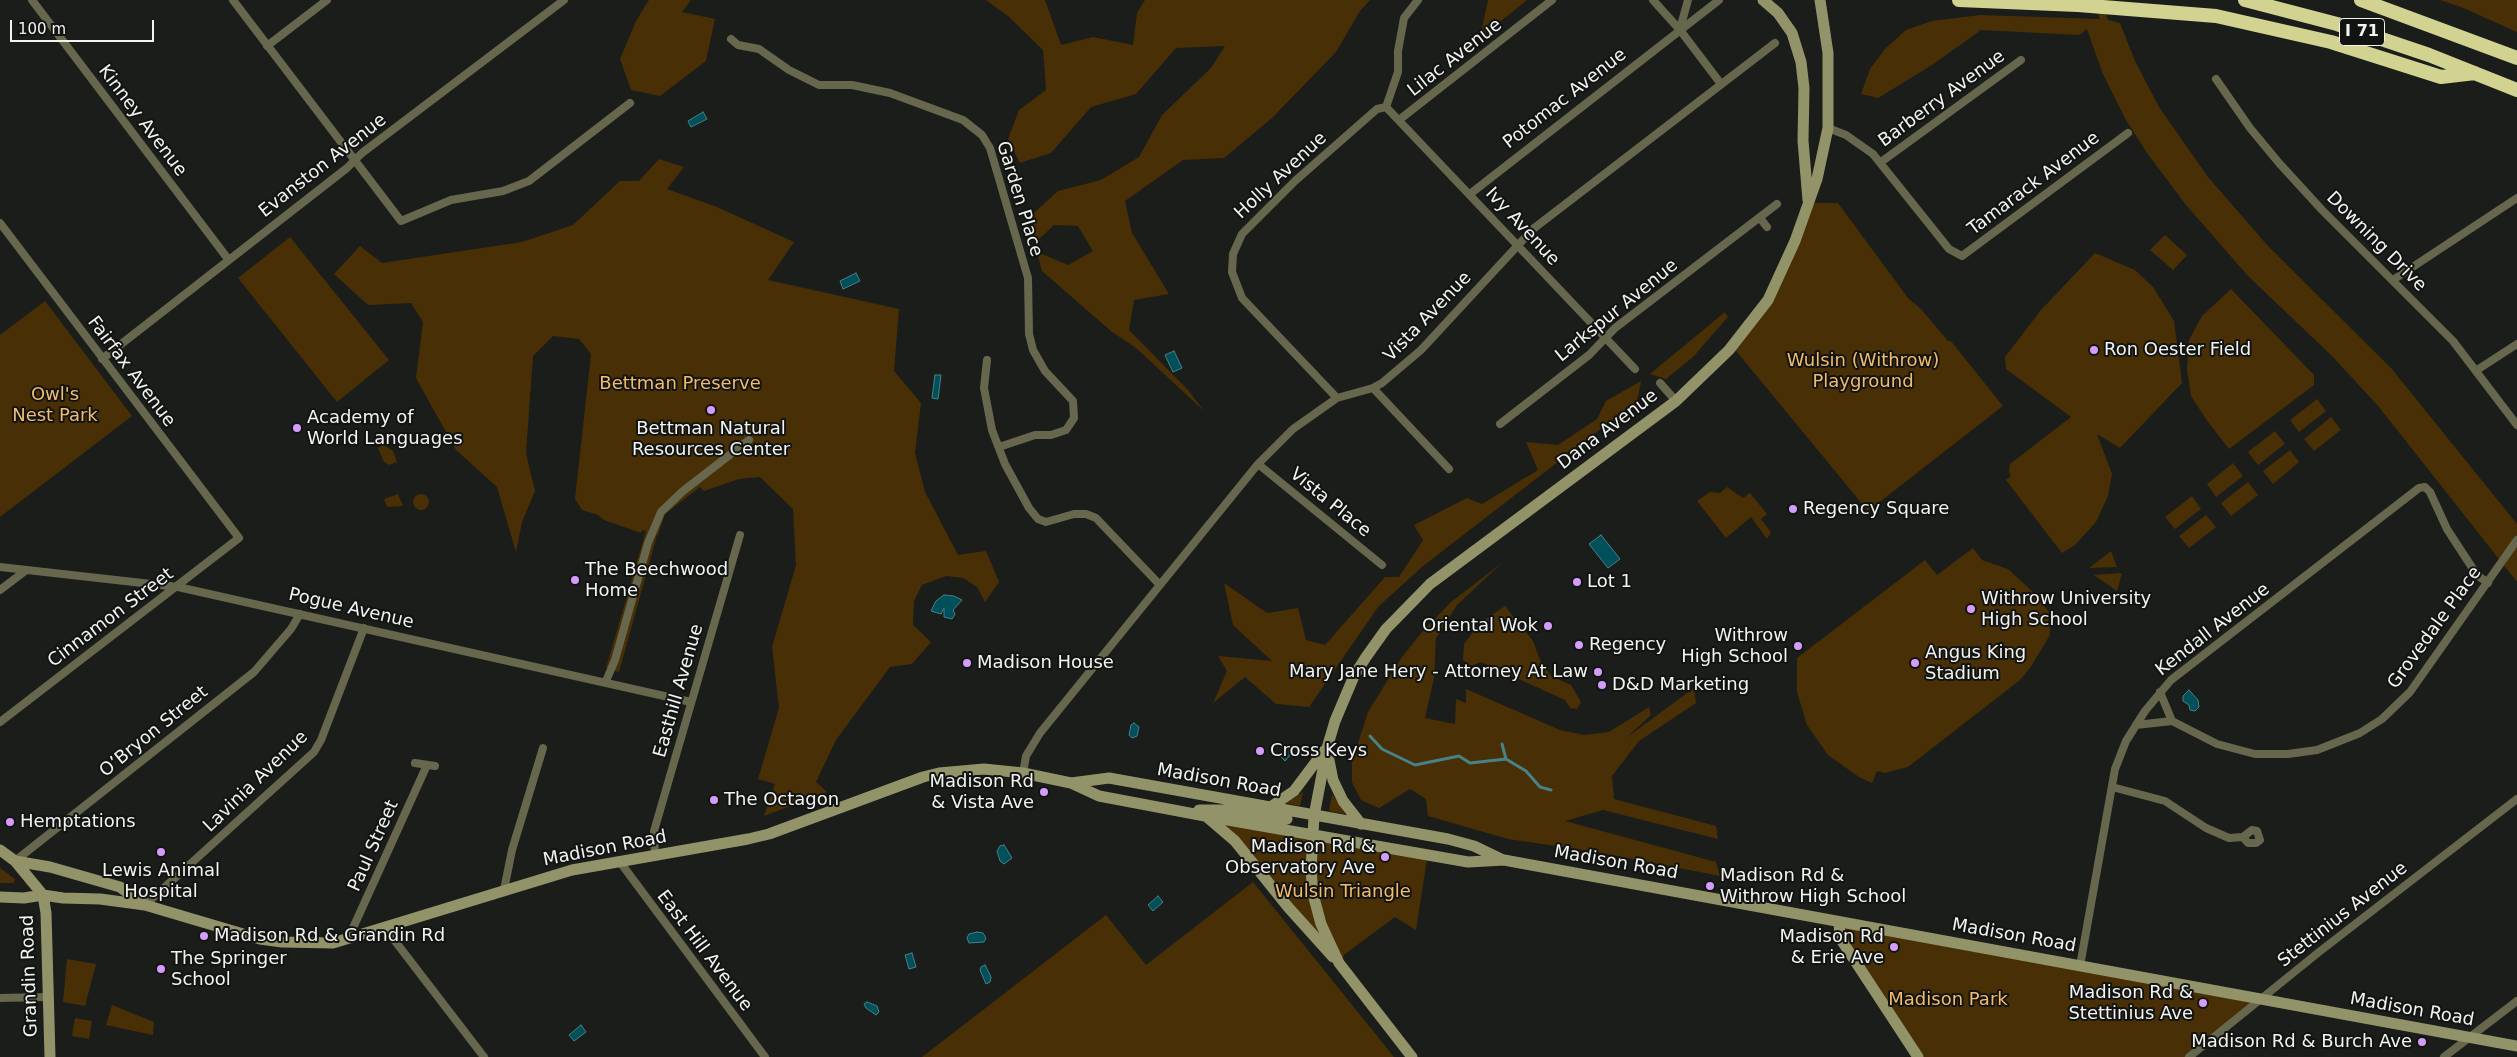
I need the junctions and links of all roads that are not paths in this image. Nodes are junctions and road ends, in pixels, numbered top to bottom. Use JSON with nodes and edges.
{"nodes":[{"id":1,"x":32,"y":0,"type":"edge"},
{"id":2,"x":233,"y":0,"type":"edge"},
{"id":3,"x":327,"y":0,"type":"edge"},
{"id":4,"x":564,"y":0,"type":"edge"},
{"id":5,"x":1418,"y":0,"type":"edge"},
{"id":6,"x":1552,"y":0,"type":"edge"},
{"id":7,"x":1653,"y":0,"type":"edge"},
{"id":8,"x":1688,"y":0,"type":"edge"},
{"id":9,"x":1719,"y":0,"type":"edge"},
{"id":10,"x":1763,"y":0,"type":"edge"},
{"id":11,"x":1820,"y":0,"type":"edge"},
{"id":12,"x":1959,"y":0,"type":"edge"},
{"id":13,"x":2246,"y":0,"type":"edge"},
{"id":14,"x":2361,"y":0,"type":"edge"},
{"id":15,"x":1680,"y":30,"type":"junction"},
{"id":16,"x":731,"y":39,"type":"dead end"},
{"id":17,"x":1775,"y":43,"type":"dead end"},
{"id":18,"x":268,"y":46,"type":"junction"},
{"id":19,"x":2517,"y":58,"type":"edge"},
{"id":20,"x":2021,"y":60,"type":"dead end"},
{"id":21,"x":2475,"y":73,"type":"junction"},
{"id":22,"x":2216,"y":78,"type":"dead end"},
{"id":23,"x":1721,"y":84,"type":"junction"},
{"id":24,"x":2517,"y":90,"type":"edge"},
{"id":25,"x":630,"y":104,"type":"dead end"},
{"id":26,"x":1386,"y":107,"type":"junction"},
{"id":27,"x":1399,"y":120,"type":"junction"},
{"id":28,"x":1828,"y":128,"type":"junction"},
{"id":29,"x":2128,"y":133,"type":"dead end"},
{"id":30,"x":355,"y":160,"type":"junction"},
{"id":31,"x":1881,"y":162,"type":"junction"},
{"id":32,"x":1470,"y":194,"type":"junction"},
{"id":33,"x":2517,"y":198,"type":"edge"},
{"id":34,"x":1808,"y":203,"type":"junction"},
{"id":35,"x":1777,"y":204,"type":"dead end"},
{"id":36,"x":1760,"y":218,"type":"junction"},
{"id":37,"x":0,"y":223,"type":"edge"},
{"id":38,"x":1767,"y":227,"type":"dead end"},
{"id":39,"x":1518,"y":244,"type":"junction"},
{"id":40,"x":228,"y":259,"type":"junction"},
{"id":41,"x":2393,"y":280,"type":"junction"},
{"id":42,"x":1606,"y":337,"type":"junction"},
{"id":43,"x":2517,"y":344,"type":"edge"},
{"id":44,"x":102,"y":359,"type":"junction"},
{"id":45,"x":987,"y":360,"type":"dead end"},
{"id":46,"x":1635,"y":370,"type":"dead end"},
{"id":47,"x":2477,"y":370,"type":"junction"},
{"id":48,"x":1660,"y":383,"type":"dead end"},
{"id":49,"x":1373,"y":388,"type":"junction"},
{"id":50,"x":1338,"y":398,"type":"junction"},
{"id":51,"x":1676,"y":401,"type":"junction"},
{"id":52,"x":1500,"y":424,"type":"dead end"},
{"id":53,"x":2517,"y":425,"type":"edge"},
{"id":54,"x":748,"y":440,"type":"dead end"},
{"id":55,"x":999,"y":447,"type":"junction"},
{"id":56,"x":1258,"y":464,"type":"junction"},
{"id":57,"x":1448,"y":469,"type":"dead end"},
{"id":58,"x":740,"y":535,"type":"dead end"},
{"id":59,"x":239,"y":538,"type":"joint"},
{"id":60,"x":2517,"y":540,"type":"edge"},
{"id":61,"x":1382,"y":564,"type":"dead end"},
{"id":62,"x":0,"y":567,"type":"edge"},
{"id":63,"x":25,"y":571,"type":"junction"},
{"id":64,"x":2488,"y":583,"type":"junction"},
{"id":65,"x":1160,"y":585,"type":"junction"},
{"id":66,"x":178,"y":587,"type":"junction"},
{"id":67,"x":0,"y":590,"type":"edge"},
{"id":68,"x":300,"y":614,"type":"junction"},
{"id":69,"x":364,"y":628,"type":"junction"},
{"id":70,"x":606,"y":682,"type":"junction"},
{"id":71,"x":2160,"y":692,"type":"junction"},
{"id":72,"x":691,"y":702,"type":"junction"},
{"id":73,"x":2172,"y":721,"type":"junction"},
{"id":74,"x":0,"y":722,"type":"edge"},
{"id":75,"x":2136,"y":725,"type":"junction"},
{"id":76,"x":543,"y":748,"type":"dead end"},
{"id":77,"x":1327,"y":748,"type":"junction"},
{"id":78,"x":414,"y":763,"type":"dead end"},
{"id":79,"x":1023,"y":773,"type":"junction"},
{"id":80,"x":1071,"y":783,"type":"junction"},
{"id":81,"x":2112,"y":787,"type":"junction"},
{"id":82,"x":2517,"y":799,"type":"edge"},
{"id":83,"x":1270,"y":808,"type":"junction"},
{"id":84,"x":1172,"y":810,"type":"junction"},
{"id":85,"x":1206,"y":816,"type":"junction"},
{"id":86,"x":1314,"y":816,"type":"junction"},
{"id":87,"x":1360,"y":824,"type":"junction"},
{"id":88,"x":1313,"y":835,"type":"junction"},
{"id":89,"x":2243,"y":837,"type":"dead end"},
{"id":90,"x":0,"y":850,"type":"edge"},
{"id":91,"x":655,"y":856,"type":"junction"},
{"id":92,"x":1504,"y":860,"type":"junction"},
{"id":93,"x":15,"y":861,"type":"junction"},
{"id":94,"x":620,"y":862,"type":"junction"},
{"id":95,"x":504,"y":890,"type":"junction"},
{"id":96,"x":43,"y":894,"type":"junction"},
{"id":97,"x":0,"y":897,"type":"edge"},
{"id":98,"x":146,"y":905,"type":"junction"},
{"id":99,"x":1839,"y":922,"type":"junction"},
{"id":100,"x":385,"y":928,"type":"junction"},
{"id":101,"x":348,"y":940,"type":"junction"},
{"id":102,"x":1339,"y":963,"type":"junction"},
{"id":103,"x":2080,"y":966,"type":"junction"},
{"id":104,"x":48,"y":997,"type":"junction"},
{"id":105,"x":0,"y":998,"type":"edge"},
{"id":106,"x":2261,"y":999,"type":"junction"},
{"id":107,"x":2517,"y":1001,"type":"edge"},
{"id":108,"x":2469,"y":1037,"type":"junction"},
{"id":109,"x":2517,"y":1046,"type":"edge"},
{"id":110,"x":50,"y":1057,"type":"edge"},
{"id":111,"x":484,"y":1057,"type":"edge"},
{"id":112,"x":765,"y":1057,"type":"edge"},
{"id":113,"x":1412,"y":1057,"type":"edge"},
{"id":114,"x":1918,"y":1057,"type":"edge"},
{"id":115,"x":2189,"y":1057,"type":"edge"},
{"id":116,"x":2444,"y":1057,"type":"edge"}],
"edges":[{"from":1,"to":40,"type":"street","name":"Kinney Avenue"},
{"from":2,"to":18,"type":"street"},
{"from":3,"to":18,"type":"street"},
{"from":4,"to":30,"type":"street","name":"Evanston Avenue"},
{"from":5,"to":26,"type":"street"},
{"from":6,"to":27,"type":"street","name":"Lilac Avenue"},
{"from":7,"to":15,"type":"street"},
{"from":8,"to":15,"type":"street"},
{"from":9,"to":15,"type":"street","name":"Potomac Avenue"},
{"from":10,"to":34,"type":"main road"},
{"from":11,"to":28,"type":"main road","name":"Dana Avenue"},
{"from":12,"to":21,"type":"highway"},
{"from":13,"to":21,"type":"highway","number":"I 71"},
{"from":14,"to":19,"type":"highway","number":"I 71"},
{"from":15,"to":23,"type":"street"},
{"from":15,"to":32,"type":"street","name":"Potomac Avenue"},
{"from":16,"to":55,"type":"street","name":"Garden Place"},
{"from":17,"to":23,"type":"street","name":"Vista Avenue"},
{"from":18,"to":30,"type":"street"},
{"from":20,"to":31,"type":"street","name":"Barberry Avenue"},
{"from":21,"to":24,"type":"highway","number":"I 71"},
{"from":22,"to":41,"type":"street","name":"Downing Drive"},
{"from":23,"to":39,"type":"street","name":"Vista Avenue"},
{"from":25,"to":30,"type":"street"},
{"from":26,"to":27,"type":"street","name":"Ivy Avenue"},
{"from":26,"to":50,"type":"street","name":"Holly Avenue"},
{"from":27,"to":32,"type":"street","name":"Ivy Avenue"},
{"from":28,"to":31,"type":"street"},
{"from":28,"to":34,"type":"main road","name":"Dana Avenue"},
{"from":29,"to":31,"type":"street","name":"Tamarack Avenue"},
{"from":30,"to":40,"type":"street","name":"Evanston Avenue"},
{"from":32,"to":39,"type":"street","name":"Ivy Avenue"},
{"from":33,"to":41,"type":"street"},
{"from":34,"to":51,"type":"main road","name":"Dana Avenue"},
{"from":35,"to":36,"type":"street","name":"Larkspur Avenue"},
{"from":36,"to":38,"type":"street"},
{"from":36,"to":42,"type":"street","name":"Larkspur Avenue"},
{"from":37,"to":44,"type":"street","name":"Fairfax Avenue"},
{"from":39,"to":42,"type":"street","name":"Ivy Avenue"},
{"from":39,"to":49,"type":"street","name":"Vista Avenue"},
{"from":40,"to":44,"type":"street","name":"Evanston Avenue"},
{"from":41,"to":47,"type":"street","name":"Downing Drive"},
{"from":42,"to":46,"type":"street","name":"Ivy Avenue"},
{"from":42,"to":52,"type":"street","name":"Larkspur Avenue"},
{"from":43,"to":47,"type":"street"},
{"from":44,"to":59,"type":"street","name":"Fairfax Avenue"},
{"from":45,"to":55,"type":"street"},
{"from":47,"to":53,"type":"street","name":"Downing Drive"},
{"from":48,"to":51,"type":"street"},
{"from":49,"to":50,"type":"street","name":"Vista Avenue"},
{"from":49,"to":57,"type":"street"},
{"from":50,"to":56,"type":"street","name":"Vista Avenue"},
{"from":51,"to":77,"type":"main road","name":"Dana Avenue"},
{"from":54,"to":70,"type":"street"},
{"from":55,"to":65,"type":"street"},
{"from":56,"to":61,"type":"street","name":"Vista Place"},
{"from":56,"to":65,"type":"street","name":"Vista Avenue"},
{"from":58,"to":72,"type":"street","name":"Easthill Avenue"},
{"from":59,"to":66,"type":"street","name":"Cinnamon Street"},
{"from":60,"to":64,"type":"street","name":"Grovedale Place"},
{"from":62,"to":63,"type":"street","name":"Pogue Avenue"},
{"from":63,"to":66,"type":"street","name":"Pogue Avenue"},
{"from":63,"to":67,"type":"street"},
{"from":64,"to":71,"type":"street","name":"Kendall Avenue"},
{"from":64,"to":73,"type":"street","name":"Grovedale Place"},
{"from":65,"to":79,"type":"street","name":"Vista Avenue"},
{"from":66,"to":68,"type":"street","name":"Pogue Avenue"},
{"from":66,"to":74,"type":"street","name":"Cinnamon Street"},
{"from":68,"to":69,"type":"street","name":"Pogue Avenue"},
{"from":68,"to":93,"type":"street","name":"O’Bryon Street"},
{"from":69,"to":70,"type":"street","name":"Pogue Avenue"},
{"from":69,"to":98,"type":"street","name":"Lavinia Avenue"},
{"from":70,"to":72,"type":"street","name":"Pogue Avenue"},
{"from":71,"to":73,"type":"street"},
{"from":71,"to":75,"type":"street","name":"Kendall Avenue"},
{"from":72,"to":91,"type":"street","name":"Easthill Avenue"},
{"from":73,"to":75,"type":"street"},
{"from":75,"to":81,"type":"street","name":"Kendall Avenue"},
{"from":76,"to":95,"type":"street"},
{"from":77,"to":83,"type":"main road"},
{"from":77,"to":86,"type":"main road","name":"Dana Avenue"},
{"from":77,"to":87,"type":"main road"},
{"from":78,"to":101,"type":"street","name":"Paul Street"},
{"from":79,"to":80,"type":"main road","name":"Madison Road"},
{"from":79,"to":91,"type":"main road","name":"Madison Road"},
{"from":80,"to":83,"type":"main road","name":"Madison Road"},
{"from":80,"to":84,"type":"main road","name":"Madison Road"},
{"from":81,"to":89,"type":"street"},
{"from":81,"to":103,"type":"street","name":"Kendall Avenue"},
{"from":82,"to":106,"type":"street","name":"Stettinius Avenue"},
{"from":83,"to":86,"type":"main road","name":"Madison Road"},
{"from":84,"to":85,"type":"main road","name":"Madison Road"},
{"from":84,"to":86,"type":"main road"},
{"from":85,"to":88,"type":"main road","name":"Madison Road"},
{"from":85,"to":102,"type":"main road"},
{"from":86,"to":87,"type":"main road","name":"Madison Road"},
{"from":86,"to":88,"type":"main road","name":"Dana Avenue"},
{"from":87,"to":92,"type":"main road","name":"Madison Road"},
{"from":88,"to":92,"type":"main road","name":"Madison Road"},
{"from":88,"to":102,"type":"main road","name":"Dana Avenue"},
{"from":90,"to":93,"type":"main road","name":"Madison Road"},
{"from":91,"to":94,"type":"main road","name":"Madison Road"},
{"from":92,"to":99,"type":"main road","name":"Madison Road"},
{"from":93,"to":96,"type":"main road","name":"Madison Road"},
{"from":93,"to":98,"type":"main road","name":"Madison Road"},
{"from":94,"to":95,"type":"main road","name":"Madison Road"},
{"from":94,"to":112,"type":"street","name":"East Hill Avenue"},
{"from":95,"to":100,"type":"main road","name":"Madison Road"},
{"from":96,"to":97,"type":"main road"},
{"from":96,"to":98,"type":"main road","name":"Madison Road"},
{"from":96,"to":104,"type":"main road","name":"Grandin Road"},
{"from":98,"to":101,"type":"main road","name":"Madison Road"},
{"from":99,"to":103,"type":"main road","name":"Madison Road"},
{"from":99,"to":114,"type":"main road"},
{"from":100,"to":101,"type":"main road","name":"Madison Road"},
{"from":100,"to":111,"type":"street"},
{"from":102,"to":113,"type":"main road"},
{"from":103,"to":106,"type":"main road","name":"Madison Road"},
{"from":104,"to":105,"type":"street"},
{"from":104,"to":110,"type":"main road","name":"Grandin Road"},
{"from":106,"to":108,"type":"main road","name":"Madison Road"},
{"from":106,"to":115,"type":"street","name":"Stettinius Avenue"},
{"from":107,"to":108,"type":"street"},
{"from":108,"to":109,"type":"main road","name":"Madison Road"},
{"from":108,"to":116,"type":"street"}]}
